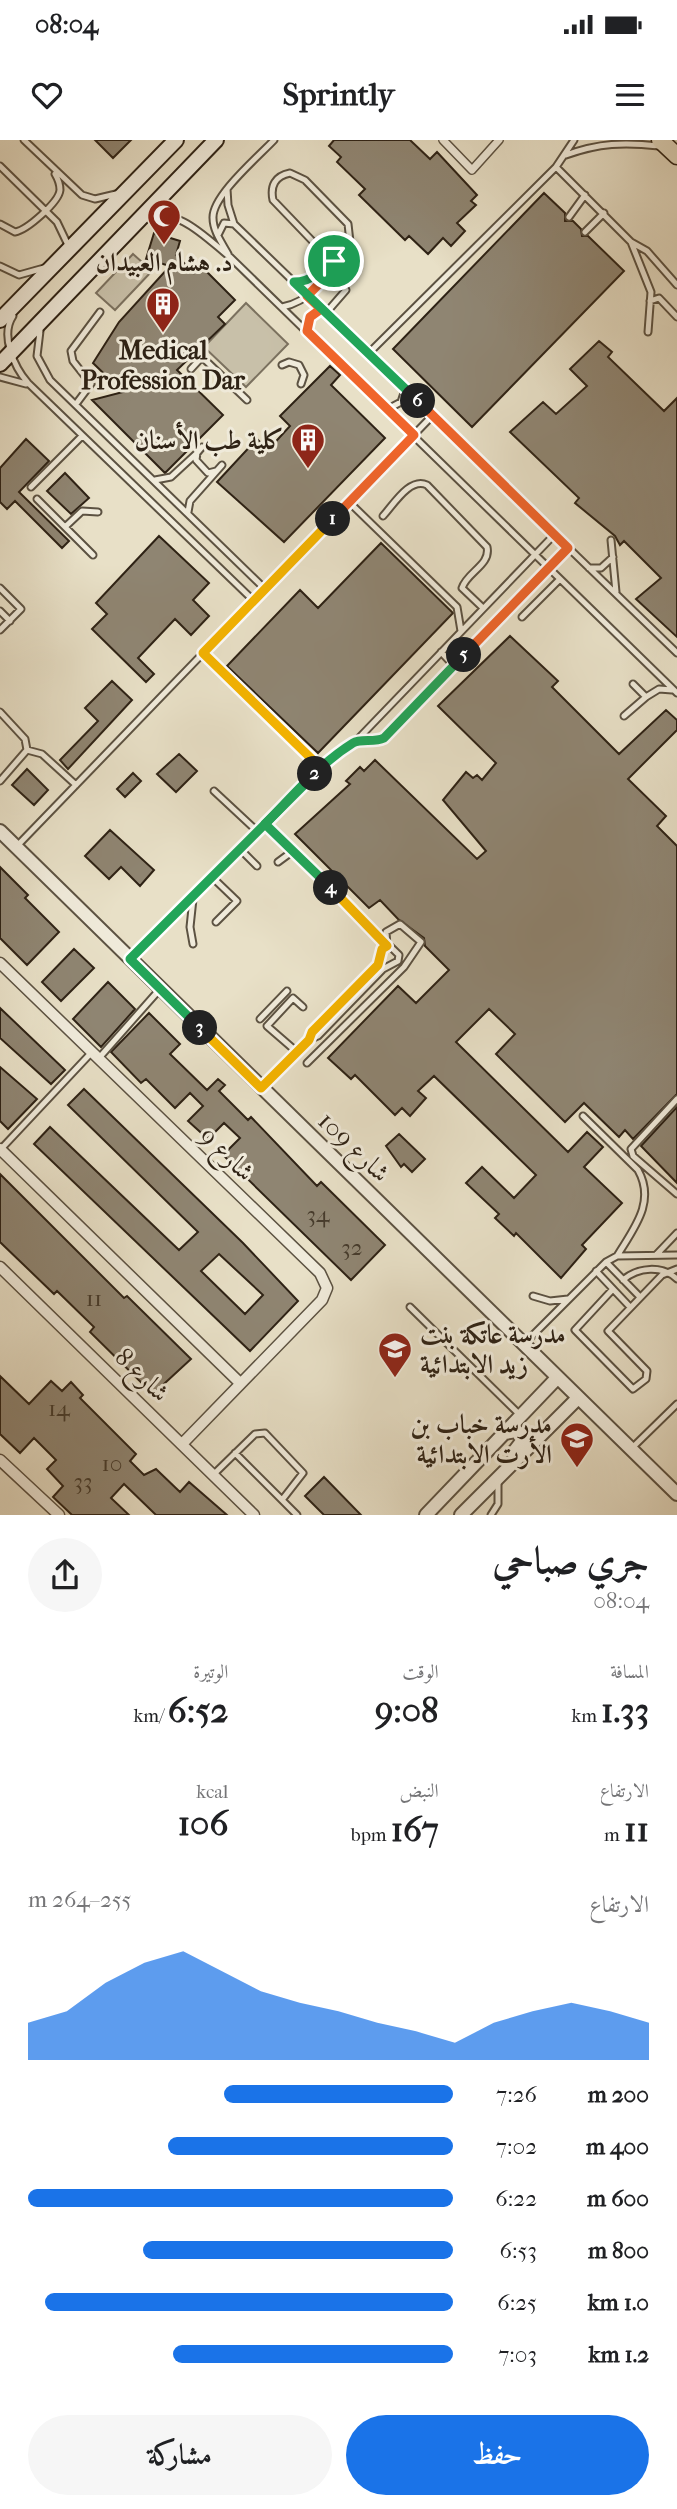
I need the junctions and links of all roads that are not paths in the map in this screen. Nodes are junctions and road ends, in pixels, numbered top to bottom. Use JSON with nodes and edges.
{"nodes":[{"id":1,"x":24,"y":140,"type":"edge"},
{"id":2,"x":176,"y":140,"type":"edge"},
{"id":3,"x":216,"y":140,"type":"edge"},
{"id":4,"x":274,"y":140,"type":"edge"},
{"id":5,"x":443,"y":140,"type":"edge"},
{"id":6,"x":499,"y":140,"type":"edge"},
{"id":7,"x":575,"y":140,"type":"edge"},
{"id":8,"x":668,"y":148,"type":"edge"},
{"id":9,"x":566,"y":155,"type":"junction"},
{"id":10,"x":0,"y":166,"type":"edge"},
{"id":11,"x":556,"y":167,"type":"junction"},
{"id":12,"x":52,"y":168,"type":"junction"},
{"id":13,"x":227,"y":189,"type":"junction"},
{"id":14,"x":125,"y":191,"type":"junction"},
{"id":15,"x":585,"y":195,"type":"junction"},
{"id":16,"x":45,"y":210,"type":"junction"},
{"id":17,"x":604,"y":214,"type":"junction"},
{"id":18,"x":569,"y":217,"type":"dead end"},
{"id":19,"x":136,"y":223,"type":"junction"},
{"id":20,"x":0,"y":224,"type":"edge"},
{"id":21,"x":234,"y":224,"type":"junction"},
{"id":22,"x":585,"y":232,"type":"dead end"},
{"id":23,"x":218,"y":236,"type":"junction"},
{"id":24,"x":631,"y":242,"type":"junction"},
{"id":25,"x":70,"y":249,"type":"junction"},
{"id":26,"x":327,"y":253,"type":"junction"},
{"id":27,"x":337,"y":254,"type":"junction"},
{"id":28,"x":230,"y":257,"type":"junction"},
{"id":29,"x":53,"y":265,"type":"junction"},
{"id":30,"x":0,"y":267,"type":"edge"},
{"id":31,"x":294,"y":282,"type":"junction"},
{"id":32,"x":677,"y":285,"type":"edge"},
{"id":33,"x":346,"y":290,"type":"dead end"},
{"id":34,"x":307,"y":296,"type":"junction"},
{"id":35,"x":650,"y":301,"type":"junction"},
{"id":36,"x":282,"y":307,"type":"junction"},
{"id":37,"x":323,"y":311,"type":"junction"},
{"id":38,"x":100,"y":312,"type":"dead end"},
{"id":39,"x":50,"y":313,"type":"junction"},
{"id":40,"x":677,"y":317,"type":"edge"},
{"id":41,"x":0,"y":320,"type":"edge"},
{"id":42,"x":307,"y":331,"type":"junction"},
{"id":43,"x":648,"y":332,"type":"dead end"},
{"id":44,"x":12,"y":352,"type":"junction"},
{"id":45,"x":368,"y":354,"type":"junction"},
{"id":46,"x":0,"y":363,"type":"edge"},
{"id":47,"x":282,"y":365,"type":"dead end"},
{"id":48,"x":191,"y":369,"type":"dead end"},
{"id":49,"x":0,"y":377,"type":"edge"},
{"id":50,"x":301,"y":384,"type":"dead end"},
{"id":51,"x":32,"y":387,"type":"junction"},
{"id":52,"x":405,"y":390,"type":"junction"},
{"id":53,"x":247,"y":400,"type":"dead end"},
{"id":54,"x":76,"y":404,"type":"junction"},
{"id":55,"x":386,"y":410,"type":"junction"},
{"id":56,"x":433,"y":415,"type":"junction"},
{"id":57,"x":414,"y":435,"type":"junction"},
{"id":58,"x":82,"y":436,"type":"junction"},
{"id":59,"x":202,"y":447,"type":"dead end"},
{"id":60,"x":197,"y":453,"type":"junction"},
{"id":61,"x":222,"y":465,"type":"dead end"},
{"id":62,"x":216,"y":471,"type":"junction"},
{"id":63,"x":155,"y":480,"type":"junction"},
{"id":64,"x":31,"y":487,"type":"dead end"},
{"id":65,"x":37,"y":499,"type":"dead end"},
{"id":66,"x":349,"y":502,"type":"junction"},
{"id":67,"x":98,"y":512,"type":"dead end"},
{"id":68,"x":188,"y":512,"type":"junction"},
{"id":69,"x":383,"y":516,"type":"dead end"},
{"id":70,"x":65,"y":527,"type":"junction"},
{"id":71,"x":555,"y":535,"type":"junction"},
{"id":72,"x":611,"y":540,"type":"dead end"},
{"id":73,"x":568,"y":548,"type":"junction"},
{"id":74,"x":534,"y":554,"type":"junction"},
{"id":75,"x":93,"y":555,"type":"dead end"},
{"id":76,"x":612,"y":556,"type":"junction"},
{"id":77,"x":588,"y":567,"type":"junction"},
{"id":78,"x":549,"y":568,"type":"junction"},
{"id":79,"x":560,"y":579,"type":"junction"},
{"id":80,"x":0,"y":588,"type":"edge"},
{"id":81,"x":265,"y":589,"type":"junction"},
{"id":82,"x":616,"y":594,"type":"junction"},
{"id":83,"x":254,"y":601,"type":"junction"},
{"id":84,"x":483,"y":608,"type":"junction"},
{"id":85,"x":0,"y":611,"type":"edge"},
{"id":86,"x":522,"y":617,"type":"dead end"},
{"id":87,"x":10,"y":621,"type":"junction"},
{"id":88,"x":0,"y":630,"type":"edge"},
{"id":89,"x":461,"y":632,"type":"junction"},
{"id":90,"x":441,"y":652,"type":"junction"},
{"id":91,"x":203,"y":653,"type":"junction"},
{"id":92,"x":677,"y":653,"type":"edge"},
{"id":93,"x":454,"y":666,"type":"junction"},
{"id":94,"x":634,"y":684,"type":"dead end"},
{"id":95,"x":675,"y":692,"type":"edge"},
{"id":96,"x":646,"y":697,"type":"junction"},
{"id":97,"x":0,"y":712,"type":"edge"},
{"id":98,"x":624,"y":716,"type":"dead end"},
{"id":99,"x":356,"y":741,"type":"junction"},
{"id":100,"x":27,"y":750,"type":"junction"},
{"id":101,"x":321,"y":768,"type":"junction"},
{"id":102,"x":0,"y":781,"type":"edge"},
{"id":103,"x":76,"y":785,"type":"junction"},
{"id":104,"x":214,"y":791,"type":"dead end"},
{"id":105,"x":265,"y":824,"type":"junction"},
{"id":106,"x":0,"y":831,"type":"edge"},
{"id":107,"x":258,"y":832,"type":"junction"},
{"id":108,"x":16,"y":846,"type":"junction"},
{"id":109,"x":240,"y":849,"type":"junction"},
{"id":110,"x":293,"y":851,"type":"junction"},
{"id":111,"x":278,"y":862,"type":"dead end"},
{"id":112,"x":257,"y":866,"type":"dead end"},
{"id":113,"x":212,"y":877,"type":"junction"},
{"id":114,"x":194,"y":896,"type":"junction"},
{"id":115,"x":216,"y":922,"type":"dead end"},
{"id":116,"x":193,"y":944,"type":"dead end"},
{"id":117,"x":387,"y":946,"type":"junction"},
{"id":118,"x":130,"y":959,"type":"junction"},
{"id":119,"x":0,"y":963,"type":"edge"},
{"id":120,"x":160,"y":989,"type":"junction"},
{"id":121,"x":287,"y":991,"type":"dead end"},
{"id":122,"x":303,"y":1007,"type":"dead end"},
{"id":123,"x":260,"y":1019,"type":"dead end"},
{"id":124,"x":309,"y":1040,"type":"junction"},
{"id":125,"x":297,"y":1052,"type":"junction"},
{"id":126,"x":95,"y":1055,"type":"junction"},
{"id":127,"x":307,"y":1063,"type":"dead end"},
{"id":128,"x":261,"y":1088,"type":"junction"},
{"id":129,"x":677,"y":1099,"type":"edge"},
{"id":130,"x":583,"y":1116,"type":"dead end"},
{"id":131,"x":0,"y":1149,"type":"edge"},
{"id":132,"x":677,"y":1194,"type":"edge"},
{"id":133,"x":677,"y":1233,"type":"edge"},
{"id":134,"x":656,"y":1255,"type":"junction"},
{"id":135,"x":677,"y":1255,"type":"edge"},
{"id":136,"x":617,"y":1256,"type":"junction"},
{"id":137,"x":606,"y":1262,"type":"junction"},
{"id":138,"x":0,"y":1267,"type":"edge"},
{"id":139,"x":677,"y":1269,"type":"edge"},
{"id":140,"x":596,"y":1271,"type":"junction"},
{"id":141,"x":669,"y":1272,"type":"junction"},
{"id":142,"x":677,"y":1279,"type":"edge"},
{"id":143,"x":623,"y":1280,"type":"junction"},
{"id":144,"x":613,"y":1289,"type":"junction"},
{"id":145,"x":533,"y":1296,"type":"dead end"},
{"id":146,"x":640,"y":1297,"type":"junction"},
{"id":147,"x":568,"y":1299,"type":"junction"},
{"id":148,"x":410,"y":1307,"type":"dead end"},
{"id":149,"x":630,"y":1307,"type":"junction"},
{"id":150,"x":524,"y":1344,"type":"junction"},
{"id":151,"x":558,"y":1378,"type":"junction"},
{"id":152,"x":239,"y":1382,"type":"junction"},
{"id":153,"x":578,"y":1398,"type":"junction"},
{"id":154,"x":677,"y":1404,"type":"edge"},
{"id":155,"x":521,"y":1416,"type":"junction"},
{"id":156,"x":505,"y":1433,"type":"junction"},
{"id":157,"x":183,"y":1443,"type":"junction"},
{"id":158,"x":630,"y":1450,"type":"junction"},
{"id":159,"x":235,"y":1453,"type":"junction"},
{"id":160,"x":0,"y":1460,"type":"edge"},
{"id":161,"x":214,"y":1475,"type":"junction"},
{"id":162,"x":498,"y":1478,"type":"junction"},
{"id":163,"x":677,"y":1494,"type":"edge"},
{"id":164,"x":282,"y":1500,"type":"junction"},
{"id":165,"x":59,"y":1515,"type":"edge"},
{"id":166,"x":254,"y":1515,"type":"edge"},
{"id":167,"x":297,"y":1515,"type":"edge"},
{"id":168,"x":426,"y":1515,"type":"edge"},
{"id":169,"x":459,"y":1515,"type":"edge"},
{"id":170,"x":491,"y":1515,"type":"edge"}],
"edges":[{"from":1,"to":12,"type":"lane"},
{"from":2,"to":14,"type":"main road"},
{"from":3,"to":19,"type":"main road"},
{"from":4,"to":13,"type":"lane"},
{"from":5,"to":6,"type":"street"},
{"from":7,"to":9,"type":"lane"},
{"from":8,"to":9,"type":"lane"},
{"from":9,"to":11,"type":"lane"},
{"from":10,"to":16,"type":"lane"},
{"from":11,"to":15,"type":"lane"},
{"from":11,"to":45,"type":"lane"},
{"from":12,"to":14,"type":"lane"},
{"from":12,"to":16,"type":"lane"},
{"from":13,"to":21,"type":"lane"},
{"from":13,"to":23,"type":"lane"},
{"from":14,"to":25,"type":"main road"},
{"from":15,"to":17,"type":"lane"},
{"from":15,"to":18,"type":"lane"},
{"from":16,"to":20,"type":"lane"},
{"from":16,"to":25,"type":"lane"},
{"from":17,"to":22,"type":"lane"},
{"from":17,"to":24,"type":"lane"},
{"from":19,"to":28,"type":"lane"},
{"from":19,"to":39,"type":"main road"},
{"from":21,"to":23,"type":"lane"},
{"from":21,"to":31,"type":"lane"},
{"from":23,"to":28,"type":"lane"},
{"from":24,"to":32,"type":"lane"},
{"from":24,"to":35,"type":"lane"},
{"from":25,"to":29,"type":"main road"},
{"from":26,"to":27,"type":"lane"},
{"from":26,"to":27,"type":"lane"},
{"from":26,"to":31,"type":"lane"},
{"from":27,"to":34,"type":"lane"},
{"from":28,"to":36,"type":"lane"},
{"from":29,"to":30,"type":"lane"},
{"from":29,"to":41,"type":"main road"},
{"from":29,"to":44,"type":"lane"},
{"from":31,"to":34,"type":"lane"},
{"from":33,"to":37,"type":"lane"},
{"from":34,"to":36,"type":"lane"},
{"from":34,"to":37,"type":"lane"},
{"from":35,"to":40,"type":"lane"},
{"from":35,"to":43,"type":"lane"},
{"from":36,"to":42,"type":"lane"},
{"from":37,"to":42,"type":"lane"},
{"from":37,"to":45,"type":"lane"},
{"from":38,"to":54,"type":"lane"},
{"from":39,"to":44,"type":"main road"},
{"from":39,"to":54,"type":"lane"},
{"from":42,"to":55,"type":"lane"},
{"from":44,"to":46,"type":"main road"},
{"from":44,"to":51,"type":"lane"},
{"from":45,"to":52,"type":"lane"},
{"from":47,"to":50,"type":"lane"},
{"from":48,"to":53,"type":"lane"},
{"from":49,"to":51,"type":"lane"},
{"from":51,"to":58,"type":"lane"},
{"from":52,"to":55,"type":"lane"},
{"from":52,"to":56,"type":"lane"},
{"from":54,"to":63,"type":"lane"},
{"from":55,"to":57,"type":"lane"},
{"from":56,"to":57,"type":"lane"},
{"from":56,"to":71,"type":"lane"},
{"from":57,"to":66,"type":"lane"},
{"from":57,"to":74,"type":"lane"},
{"from":58,"to":64,"type":"lane"},
{"from":58,"to":83,"type":"lane"},
{"from":59,"to":60,"type":"lane"},
{"from":60,"to":62,"type":"lane"},
{"from":60,"to":63,"type":"lane"},
{"from":61,"to":62,"type":"lane"},
{"from":62,"to":68,"type":"lane"},
{"from":63,"to":68,"type":"lane"},
{"from":65,"to":70,"type":"lane"},
{"from":66,"to":81,"type":"lane"},
{"from":66,"to":89,"type":"lane"},
{"from":67,"to":70,"type":"lane"},
{"from":68,"to":81,"type":"lane"},
{"from":69,"to":84,"type":"lane"},
{"from":70,"to":75,"type":"lane"},
{"from":71,"to":73,"type":"lane"},
{"from":71,"to":74,"type":"lane"},
{"from":72,"to":76,"type":"lane"},
{"from":73,"to":77,"type":"lane"},
{"from":73,"to":78,"type":"lane"},
{"from":74,"to":78,"type":"lane"},
{"from":74,"to":84,"type":"lane"},
{"from":76,"to":77,"type":"lane"},
{"from":76,"to":82,"type":"lane"},
{"from":77,"to":82,"type":"lane"},
{"from":78,"to":79,"type":"lane"},
{"from":78,"to":93,"type":"lane"},
{"from":79,"to":86,"type":"lane"},
{"from":79,"to":95,"type":"lane"},
{"from":80,"to":87,"type":"lane"},
{"from":81,"to":83,"type":"lane"},
{"from":82,"to":92,"type":"lane"},
{"from":83,"to":91,"type":"lane"},
{"from":84,"to":89,"type":"lane"},
{"from":85,"to":87,"type":"lane"},
{"from":87,"to":88,"type":"lane"},
{"from":89,"to":90,"type":"lane"},
{"from":90,"to":93,"type":"lane"},
{"from":90,"to":99,"type":"lane"},
{"from":91,"to":101,"type":"lane"},
{"from":91,"to":103,"type":"lane"},
{"from":93,"to":99,"type":"lane"},
{"from":94,"to":96,"type":"lane"},
{"from":95,"to":96,"type":"lane"},
{"from":96,"to":98,"type":"lane"},
{"from":97,"to":100,"type":"lane"},
{"from":99,"to":101,"type":"lane"},
{"from":100,"to":102,"type":"lane"},
{"from":100,"to":103,"type":"lane"},
{"from":101,"to":105,"type":"lane"},
{"from":103,"to":108,"type":"lane"},
{"from":104,"to":107,"type":"lane"},
{"from":105,"to":107,"type":"lane"},
{"from":105,"to":110,"type":"lane"},
{"from":106,"to":108,"type":"street","name":"شارع 109"},
{"from":107,"to":109,"type":"lane"},
{"from":108,"to":118,"type":"street","name":"شارع 109"},
{"from":109,"to":112,"type":"lane"},
{"from":109,"to":113,"type":"lane"},
{"from":110,"to":111,"type":"lane"},
{"from":110,"to":117,"type":"lane"},
{"from":113,"to":114,"type":"lane"},
{"from":113,"to":115,"type":"lane"},
{"from":114,"to":116,"type":"lane"},
{"from":114,"to":118,"type":"lane"},
{"from":117,"to":124,"type":"lane"},
{"from":117,"to":124,"type":"lane"},
{"from":117,"to":127,"type":"lane"},
{"from":118,"to":120,"type":"street","name":"شارع 109"},
{"from":119,"to":126,"type":"street","name":"شارع 9"},
{"from":120,"to":126,"type":"lane"},
{"from":120,"to":128,"type":"street","name":"شارع 109"},
{"from":121,"to":123,"type":"lane"},
{"from":122,"to":125,"type":"lane"},
{"from":124,"to":125,"type":"lane"},
{"from":125,"to":128,"type":"lane"},
{"from":126,"to":131,"type":"lane"},
{"from":126,"to":152,"type":"street","name":"شارع 9"},
{"from":128,"to":150,"type":"street","name":"شارع 109"},
{"from":129,"to":132,"type":"lane"},
{"from":130,"to":136,"type":"lane"},
{"from":131,"to":152,"type":"street"},
{"from":133,"to":134,"type":"lane"},
{"from":134,"to":135,"type":"lane"},
{"from":134,"to":136,"type":"lane"},
{"from":136,"to":137,"type":"lane"},
{"from":137,"to":140,"type":"lane"},
{"from":137,"to":143,"type":"lane"},
{"from":138,"to":157,"type":"street","name":"شارع 8"},
{"from":139,"to":141,"type":"lane"},
{"from":140,"to":144,"type":"lane"},
{"from":140,"to":147,"type":"lane"},
{"from":141,"to":142,"type":"lane"},
{"from":141,"to":143,"type":"lane"},
{"from":141,"to":146,"type":"lane"},
{"from":143,"to":146,"type":"lane"},
{"from":144,"to":149,"type":"lane"},
{"from":144,"to":149,"type":"lane"},
{"from":145,"to":147,"type":"lane"},
{"from":146,"to":149,"type":"lane"},
{"from":147,"to":150,"type":"lane"},
{"from":148,"to":155,"type":"lane"},
{"from":150,"to":151,"type":"street","name":"شارع 109"},
{"from":151,"to":153,"type":"street","name":"شارع 109"},
{"from":151,"to":155,"type":"street"},
{"from":152,"to":157,"type":"street","name":"شارع 9"},
{"from":153,"to":158,"type":"street","name":"شارع 109"},
{"from":153,"to":162,"type":"street"},
{"from":154,"to":158,"type":"lane"},
{"from":155,"to":156,"type":"street"},
{"from":156,"to":168,"type":"street"},
{"from":156,"to":169,"type":"street"},
{"from":157,"to":161,"type":"street","name":"شارع 8"},
{"from":158,"to":163,"type":"street","name":"شارع 109"},
{"from":159,"to":161,"type":"lane"},
{"from":159,"to":164,"type":"lane"},
{"from":159,"to":164,"type":"lane"},
{"from":160,"to":165,"type":"street"},
{"from":161,"to":166,"type":"street","name":"شارع 8"},
{"from":162,"to":169,"type":"street"},
{"from":162,"to":170,"type":"lane"},
{"from":164,"to":167,"type":"lane"}]}
